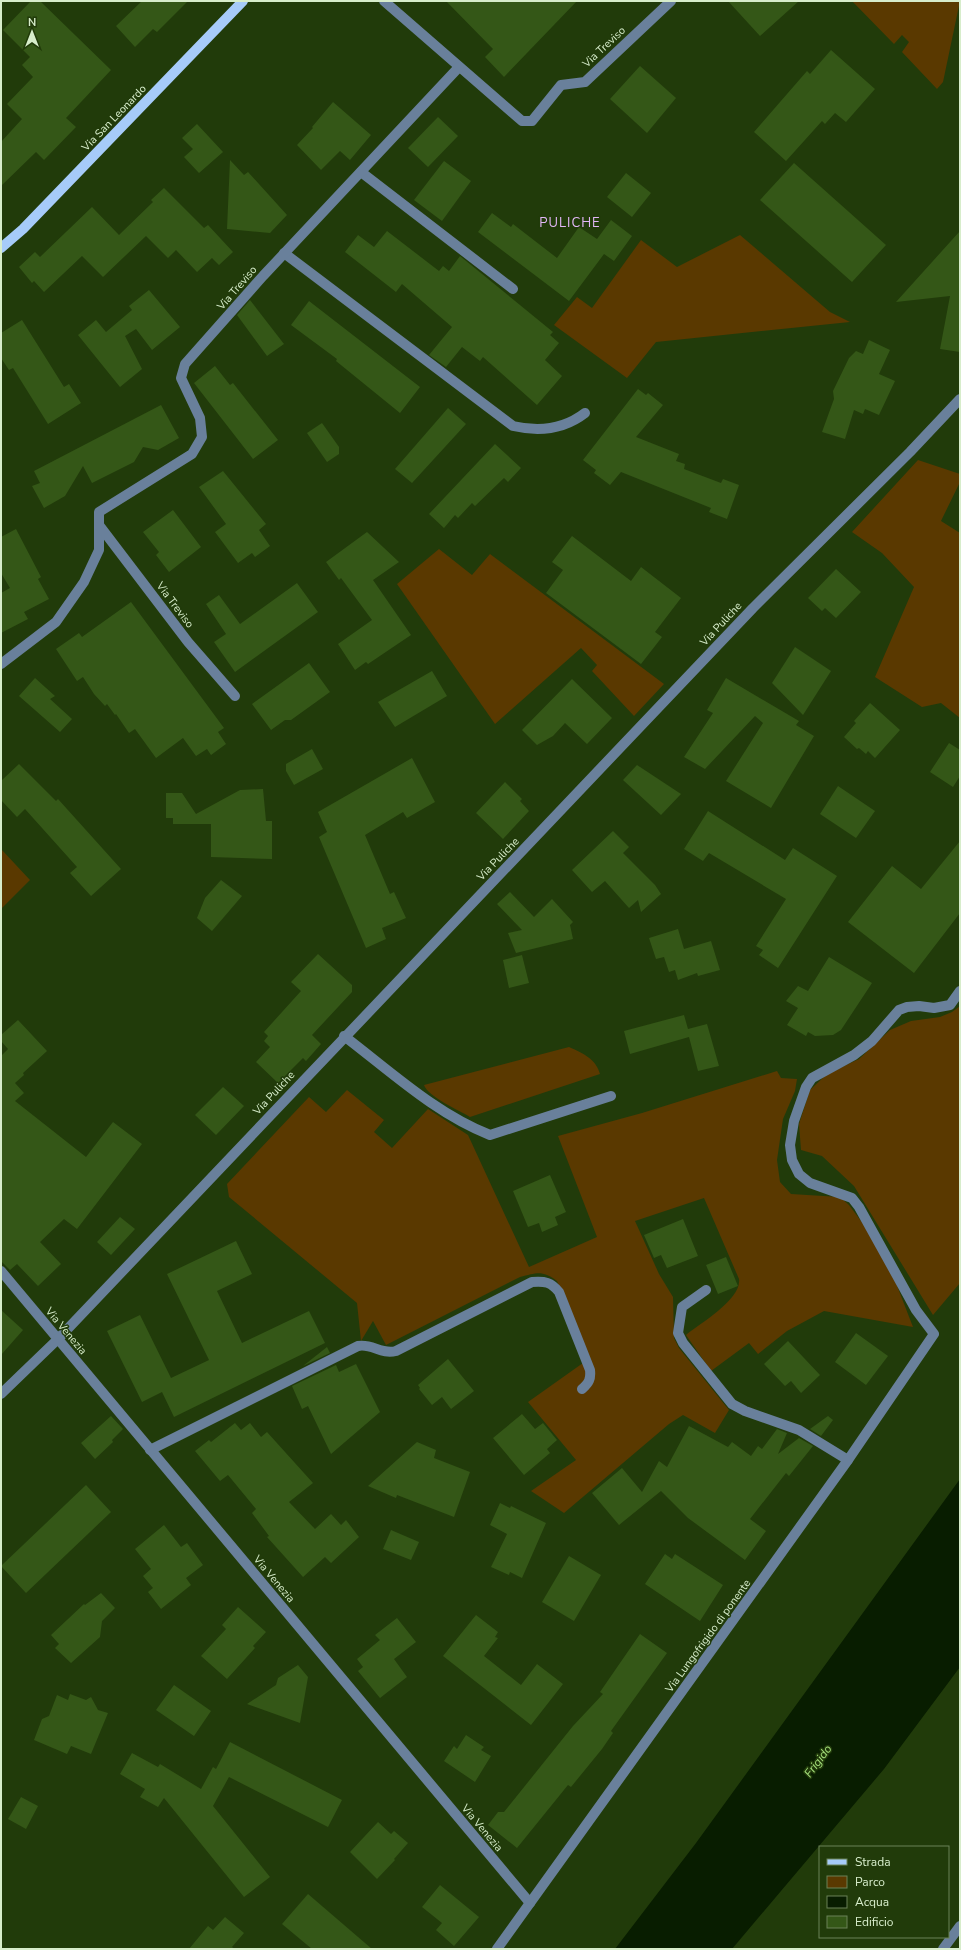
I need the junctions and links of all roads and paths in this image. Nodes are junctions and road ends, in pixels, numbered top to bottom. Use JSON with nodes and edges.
{"nodes":[{"id":1,"x":243,"y":1,"type":"edge"},
{"id":2,"x":384,"y":1,"type":"edge"},
{"id":3,"x":671,"y":1,"type":"edge"},
{"id":4,"x":459,"y":67,"type":"junction"},
{"id":5,"x":361,"y":172,"type":"junction"},
{"id":6,"x":1,"y":248,"type":"edge"},
{"id":7,"x":284,"y":253,"type":"junction"},
{"id":8,"x":513,"y":289,"type":"dead end"},
{"id":9,"x":960,"y":399,"type":"edge"},
{"id":10,"x":585,"y":413,"type":"dead end"},
{"id":11,"x":99,"y":525,"type":"junction"},
{"id":12,"x":1,"y":664,"type":"edge"},
{"id":13,"x":235,"y":696,"type":"dead end"},
{"id":14,"x":960,"y":992,"type":"edge"},
{"id":15,"x":344,"y":1036,"type":"junction"},
{"id":16,"x":611,"y":1096,"type":"dead end"},
{"id":17,"x":1,"y":1271,"type":"edge"},
{"id":18,"x":706,"y":1290,"type":"dead end"},
{"id":19,"x":58,"y":1340,"type":"junction"},
{"id":20,"x":582,"y":1389,"type":"dead end"},
{"id":21,"x":1,"y":1394,"type":"edge"},
{"id":22,"x":150,"y":1450,"type":"junction"},
{"id":23,"x":848,"y":1460,"type":"junction"},
{"id":24,"x":530,"y":1903,"type":"junction"},
{"id":25,"x":960,"y":1926,"type":"edge"},
{"id":26,"x":498,"y":1949,"type":"edge"},
{"id":27,"x":943,"y":1949,"type":"edge"}],
"edges":[{"from":1,"to":6,"type":"main road","name":"Via San Leonardo"},
{"from":2,"to":4,"type":"street","name":"Via Treviso"},
{"from":3,"to":4,"type":"street","name":"Via Treviso"},
{"from":4,"to":5,"type":"street","name":"Via Treviso"},
{"from":5,"to":7,"type":"street","name":"Via Treviso"},
{"from":5,"to":8,"type":"street"},
{"from":7,"to":10,"type":"street"},
{"from":7,"to":11,"type":"street","name":"Via Treviso"},
{"from":9,"to":15,"type":"street","name":"Via Puliche"},
{"from":11,"to":12,"type":"street","name":"Via Treviso"},
{"from":11,"to":13,"type":"street","name":"Via Treviso"},
{"from":14,"to":23,"type":"street","name":"Via Lungofrigido di ponente"},
{"from":15,"to":16,"type":"street"},
{"from":15,"to":19,"type":"street","name":"Via Puliche"},
{"from":17,"to":19,"type":"street","name":"Via Venezia"},
{"from":18,"to":23,"type":"street"},
{"from":19,"to":21,"type":"street","name":"Via Puliche"},
{"from":19,"to":22,"type":"street","name":"Via Venezia"},
{"from":20,"to":22,"type":"street"},
{"from":22,"to":24,"type":"street","name":"Via Venezia"},
{"from":23,"to":24,"type":"street","name":"Via Lungofrigido di ponente"},
{"from":24,"to":26,"type":"street","name":"Via Lungofrigido di ponente"},
{"from":25,"to":27,"type":"street"}]}
